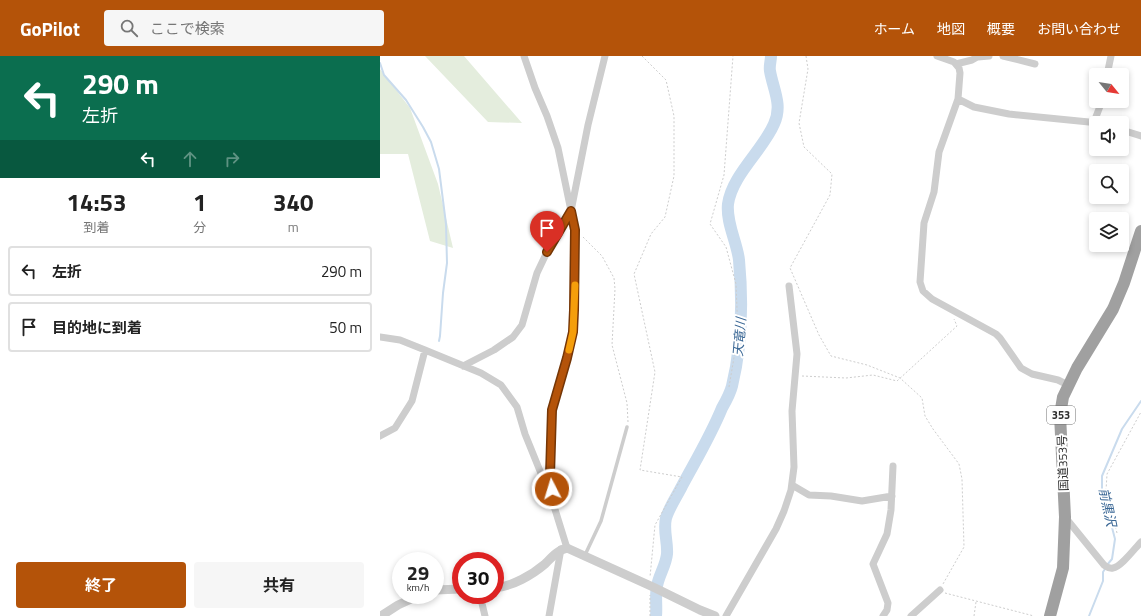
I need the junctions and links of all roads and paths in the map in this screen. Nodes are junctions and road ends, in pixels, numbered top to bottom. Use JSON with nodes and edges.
{"nodes":[{"id":1,"x":524,"y":56,"type":"edge"},
{"id":2,"x":605,"y":56,"type":"edge"},
{"id":3,"x":642,"y":56,"type":"edge"},
{"id":4,"x":733,"y":56,"type":"edge"},
{"id":5,"x":806,"y":56,"type":"edge"},
{"id":6,"x":937,"y":56,"type":"edge"},
{"id":7,"x":968,"y":56,"type":"edge"},
{"id":8,"x":988,"y":56,"type":"edge"},
{"id":9,"x":1003,"y":56,"type":"edge"},
{"id":10,"x":1111,"y":56,"type":"edge"},
{"id":11,"x":979,"y":57,"type":"edge"},
{"id":12,"x":960,"y":63,"type":"junction"},
{"id":13,"x":1035,"y":64,"type":"dead end"},
{"id":14,"x":1108,"y":68,"type":"edge"},
{"id":15,"x":958,"y":99,"type":"junction"},
{"id":16,"x":1089,"y":121,"type":"edge"},
{"id":17,"x":1129,"y":132,"type":"edge"},
{"id":18,"x":1141,"y":136,"type":"edge"},
{"id":19,"x":571,"y":211,"type":"junction"},
{"id":20,"x":575,"y":230,"type":"junction"},
{"id":21,"x":1141,"y":231,"type":"edge"},
{"id":22,"x":789,"y":286,"type":"dead end"},
{"id":23,"x":954,"y":318,"type":"dead end"},
{"id":24,"x":380,"y":337,"type":"edge"},
{"id":25,"x":425,"y":350,"type":"junction"},
{"id":26,"x":462,"y":366,"type":"junction"},
{"id":27,"x":794,"y":376,"type":"junction"},
{"id":28,"x":900,"y":378,"type":"junction"},
{"id":29,"x":1068,"y":385,"type":"junction"},
{"id":30,"x":729,"y":387,"type":"dead end"},
{"id":31,"x":1141,"y":412,"type":"edge"},
{"id":32,"x":627,"y":427,"type":"joint"},
{"id":33,"x":380,"y":436,"type":"edge"},
{"id":34,"x":893,"y":466,"type":"dead end"},
{"id":35,"x":792,"y":485,"type":"junction"},
{"id":36,"x":892,"y":496,"type":"junction"},
{"id":37,"x":554,"y":503,"type":"junction"},
{"id":38,"x":1065,"y":516,"type":"junction"},
{"id":39,"x":1117,"y":533,"type":"dead end"},
{"id":40,"x":1141,"y":542,"type":"edge"},
{"id":41,"x":564,"y":549,"type":"junction"},
{"id":42,"x":584,"y":556,"type":"junction"},
{"id":43,"x":504,"y":585,"type":"edge"},
{"id":44,"x":651,"y":586,"type":"junction"},
{"id":45,"x":940,"y":590,"type":"junction"},
{"id":46,"x":976,"y":602,"type":"junction"},
{"id":47,"x":400,"y":604,"type":"edge"},
{"id":48,"x":482,"y":604,"type":"edge"},
{"id":49,"x":381,"y":616,"type":"edge"},
{"id":50,"x":485,"y":616,"type":"edge"},
{"id":51,"x":549,"y":616,"type":"edge"},
{"id":52,"x":650,"y":616,"type":"edge"},
{"id":53,"x":715,"y":616,"type":"edge"},
{"id":54,"x":726,"y":616,"type":"edge"},
{"id":55,"x":883,"y":616,"type":"edge"},
{"id":56,"x":911,"y":616,"type":"edge"},
{"id":57,"x":974,"y":616,"type":"edge"},
{"id":58,"x":1034,"y":616,"type":"edge"},
{"id":59,"x":1050,"y":616,"type":"edge"}],
"edges":[{"from":1,"to":19,"type":"street"},
{"from":2,"to":19,"type":"street"},
{"from":3,"to":44,"type":"path"},
{"from":4,"to":30,"type":"path"},
{"from":5,"to":28,"type":"path"},
{"from":6,"to":12,"type":"street"},
{"from":7,"to":12,"type":"street"},
{"from":8,"to":11,"type":"street"},
{"from":9,"to":13,"type":"street"},
{"from":10,"to":14,"type":"street"},
{"from":11,"to":12,"type":"street"},
{"from":12,"to":15,"type":"street"},
{"from":15,"to":16,"type":"street"},
{"from":15,"to":29,"type":"street"},
{"from":17,"to":18,"type":"street"},
{"from":19,"to":20,"type":"street"},
{"from":19,"to":26,"type":"street"},
{"from":20,"to":32,"type":"path"},
{"from":20,"to":37,"type":"street"},
{"from":21,"to":29,"type":"highway","name":"国道353号","number":"353"},
{"from":22,"to":27,"type":"street"},
{"from":23,"to":28,"type":"path"},
{"from":24,"to":25,"type":"street"},
{"from":25,"to":26,"type":"street"},
{"from":25,"to":33,"type":"street"},
{"from":26,"to":37,"type":"street"},
{"from":27,"to":28,"type":"path"},
{"from":27,"to":35,"type":"street"},
{"from":28,"to":45,"type":"path"},
{"from":29,"to":38,"type":"highway","name":"国道353号","number":"353"},
{"from":31,"to":39,"type":"path"},
{"from":32,"to":42,"type":"lane"},
{"from":34,"to":36,"type":"street"},
{"from":35,"to":36,"type":"street"},
{"from":35,"to":54,"type":"street"},
{"from":36,"to":55,"type":"street"},
{"from":37,"to":41,"type":"street"},
{"from":38,"to":40,"type":"street"},
{"from":38,"to":59,"type":"highway","name":"国道353号","number":"353"},
{"from":41,"to":42,"type":"street"},
{"from":41,"to":43,"type":"street"},
{"from":41,"to":51,"type":"street"},
{"from":42,"to":44,"type":"street"},
{"from":44,"to":52,"type":"path"},
{"from":44,"to":53,"type":"street"},
{"from":45,"to":46,"type":"path"},
{"from":45,"to":56,"type":"street"},
{"from":46,"to":57,"type":"path"},
{"from":46,"to":58,"type":"path"},
{"from":47,"to":49,"type":"street"},
{"from":48,"to":50,"type":"street"}]}
